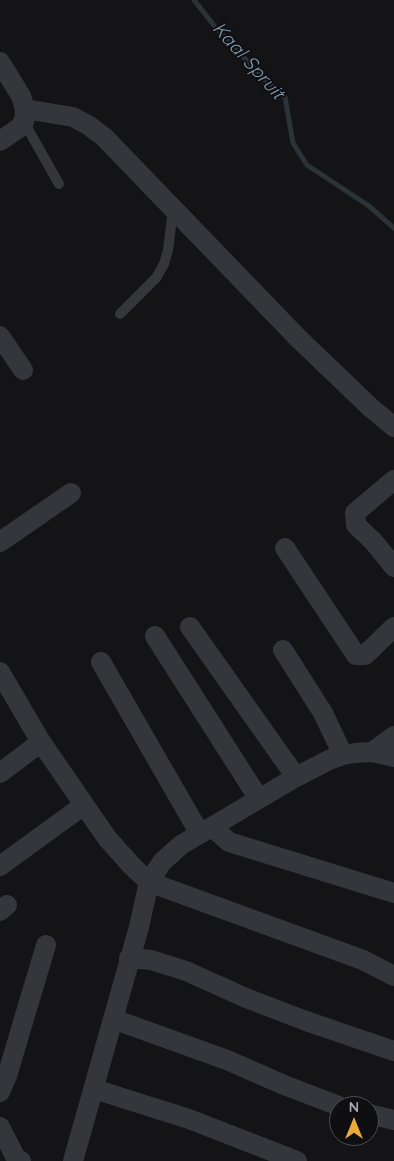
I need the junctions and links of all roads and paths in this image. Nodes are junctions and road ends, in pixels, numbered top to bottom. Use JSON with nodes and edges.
{"nodes":[{"id":1,"x":0,"y":62,"type":"edge"},
{"id":2,"x":25,"y":115,"type":"junction"},
{"id":3,"x":0,"y":141,"type":"edge"},
{"id":4,"x":59,"y":184,"type":"dead end"},
{"id":5,"x":173,"y":208,"type":"junction"},
{"id":6,"x":120,"y":314,"type":"dead end"},
{"id":7,"x":0,"y":336,"type":"edge"},
{"id":8,"x":23,"y":370,"type":"dead end"},
{"id":9,"x":394,"y":427,"type":"edge"},
{"id":10,"x":394,"y":480,"type":"edge"},
{"id":11,"x":71,"y":493,"type":"dead end"},
{"id":12,"x":0,"y":542,"type":"edge"},
{"id":13,"x":285,"y":548,"type":"dead end"},
{"id":14,"x":394,"y":567,"type":"edge"},
{"id":15,"x":190,"y":627,"type":"dead end"},
{"id":16,"x":394,"y":627,"type":"edge"},
{"id":17,"x":155,"y":636,"type":"dead end"},
{"id":18,"x":283,"y":650,"type":"dead end"},
{"id":19,"x":100,"y":662,"type":"dead end"},
{"id":20,"x":0,"y":672,"type":"edge"},
{"id":21,"x":6,"y":696,"type":"edge"},
{"id":22,"x":394,"y":736,"type":"edge"},
{"id":23,"x":42,"y":742,"type":"junction"},
{"id":24,"x":372,"y":752,"type":"junction"},
{"id":25,"x":343,"y":755,"type":"junction"},
{"id":26,"x":394,"y":757,"type":"edge"},
{"id":27,"x":0,"y":773,"type":"edge"},
{"id":28,"x":296,"y":777,"type":"junction"},
{"id":29,"x":259,"y":799,"type":"junction"},
{"id":30,"x":84,"y":805,"type":"junction"},
{"id":31,"x":206,"y":830,"type":"junction"},
{"id":32,"x":0,"y":866,"type":"edge"},
{"id":33,"x":149,"y":882,"type":"junction"},
{"id":34,"x":394,"y":893,"type":"edge"},
{"id":35,"x":46,"y":945,"type":"dead end"},
{"id":36,"x":129,"y":958,"type":"junction"},
{"id":37,"x":394,"y":976,"type":"edge"},
{"id":38,"x":113,"y":1019,"type":"junction"},
{"id":39,"x":394,"y":1051,"type":"edge"},
{"id":40,"x":94,"y":1089,"type":"junction"},
{"id":41,"x":0,"y":1092,"type":"edge"},
{"id":42,"x":329,"y":1102,"type":"edge"},
{"id":43,"x":379,"y":1116,"type":"edge"},
{"id":44,"x":394,"y":1120,"type":"edge"},
{"id":45,"x":0,"y":1127,"type":"edge"},
{"id":46,"x":21,"y":1161,"type":"edge"},
{"id":47,"x":73,"y":1161,"type":"edge"},
{"id":48,"x":298,"y":1161,"type":"edge"}],
"edges":[{"from":1,"to":2,"type":"street"},
{"from":2,"to":3,"type":"street"},
{"from":2,"to":4,"type":"lane"},
{"from":2,"to":5,"type":"street"},
{"from":5,"to":6,"type":"lane"},
{"from":5,"to":9,"type":"street"},
{"from":7,"to":8,"type":"street"},
{"from":10,"to":14,"type":"street"},
{"from":11,"to":12,"type":"street"},
{"from":13,"to":16,"type":"street"},
{"from":15,"to":28,"type":"street"},
{"from":17,"to":29,"type":"street"},
{"from":18,"to":25,"type":"street"},
{"from":19,"to":31,"type":"street"},
{"from":20,"to":21,"type":"street"},
{"from":21,"to":23,"type":"street"},
{"from":22,"to":24,"type":"street"},
{"from":23,"to":27,"type":"street"},
{"from":23,"to":30,"type":"street"},
{"from":24,"to":25,"type":"street"},
{"from":24,"to":26,"type":"street"},
{"from":25,"to":28,"type":"street"},
{"from":28,"to":29,"type":"street"},
{"from":29,"to":31,"type":"street"},
{"from":30,"to":32,"type":"street"},
{"from":30,"to":33,"type":"street"},
{"from":31,"to":33,"type":"street"},
{"from":31,"to":34,"type":"street"},
{"from":33,"to":36,"type":"street"},
{"from":33,"to":37,"type":"street"},
{"from":35,"to":41,"type":"street"},
{"from":36,"to":38,"type":"street"},
{"from":36,"to":39,"type":"street"},
{"from":38,"to":40,"type":"street"},
{"from":38,"to":42,"type":"street"},
{"from":40,"to":47,"type":"street"},
{"from":40,"to":48,"type":"street"},
{"from":43,"to":44,"type":"street"},
{"from":45,"to":46,"type":"street"}]}
